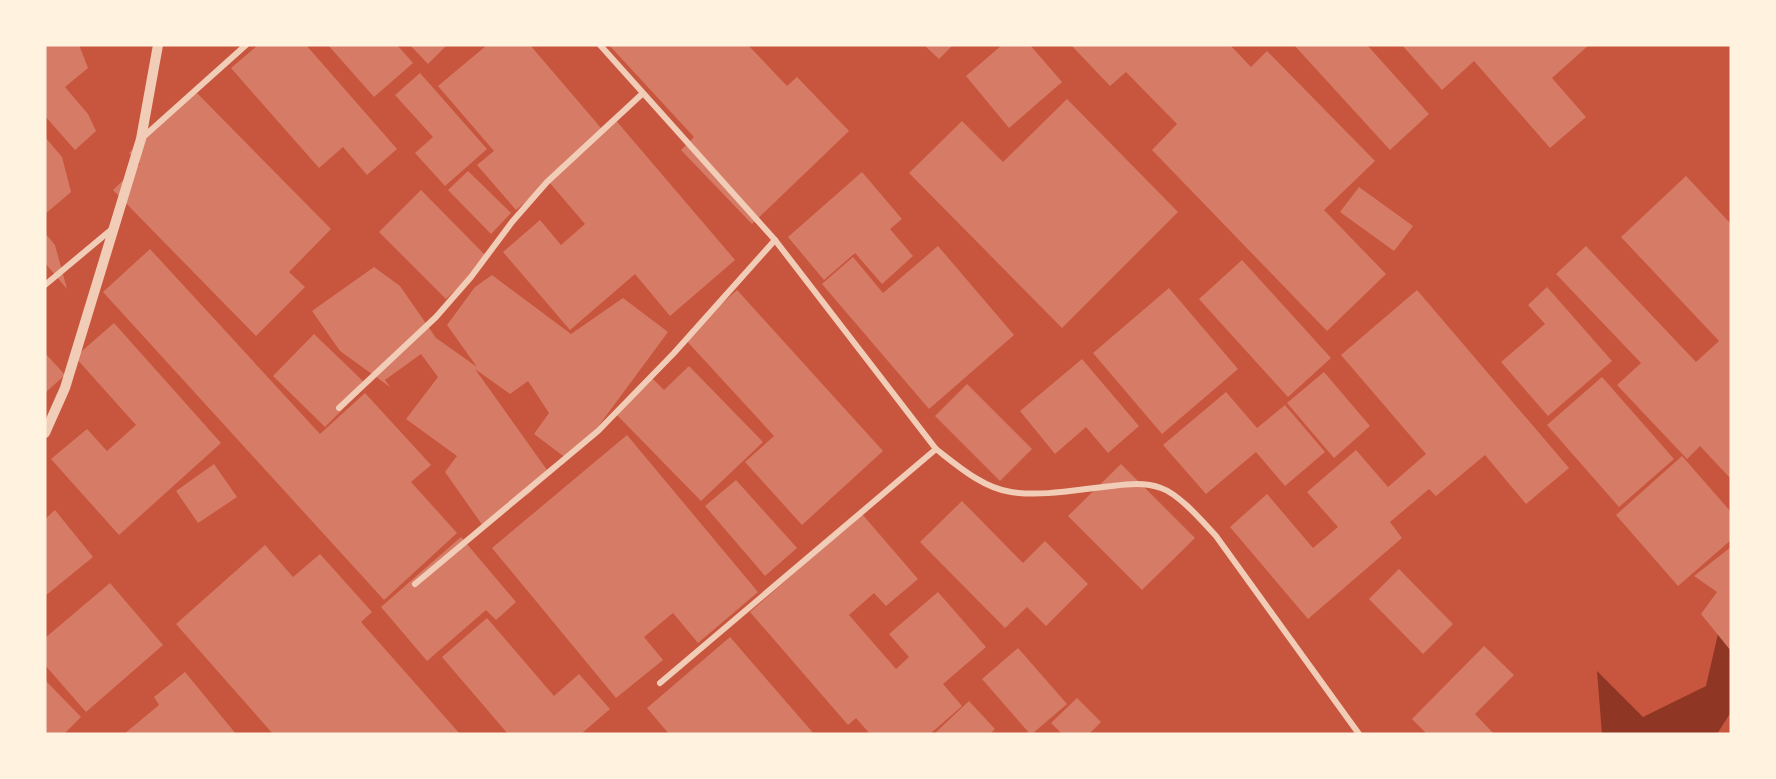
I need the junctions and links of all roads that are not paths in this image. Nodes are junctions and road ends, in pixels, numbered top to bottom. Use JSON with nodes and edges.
{"nodes":[{"id":1,"x":158,"y":45,"type":"edge"},
{"id":2,"x":246,"y":45,"type":"edge"},
{"id":3,"x":600,"y":45,"type":"edge"},
{"id":4,"x":642,"y":94,"type":"junction"},
{"id":5,"x":141,"y":139,"type":"junction"},
{"id":6,"x":112,"y":229,"type":"junction"},
{"id":7,"x":775,"y":240,"type":"junction"},
{"id":8,"x":45,"y":285,"type":"edge"},
{"id":9,"x":339,"y":408,"type":"dead end"},
{"id":10,"x":45,"y":434,"type":"edge"},
{"id":11,"x":936,"y":449,"type":"junction"},
{"id":12,"x":415,"y":584,"type":"dead end"},
{"id":13,"x":660,"y":683,"type":"dead end"},
{"id":14,"x":1359,"y":734,"type":"edge"}],
"edges":[{"from":1,"to":5,"type":"street"},
{"from":2,"to":5,"type":"street"},
{"from":3,"to":4,"type":"street"},
{"from":4,"to":7,"type":"street"},
{"from":4,"to":9,"type":"street"},
{"from":5,"to":6,"type":"street"},
{"from":6,"to":8,"type":"street"},
{"from":6,"to":10,"type":"street"},
{"from":7,"to":11,"type":"street"},
{"from":7,"to":12,"type":"street"},
{"from":11,"to":13,"type":"street"},
{"from":11,"to":14,"type":"street"}]}
